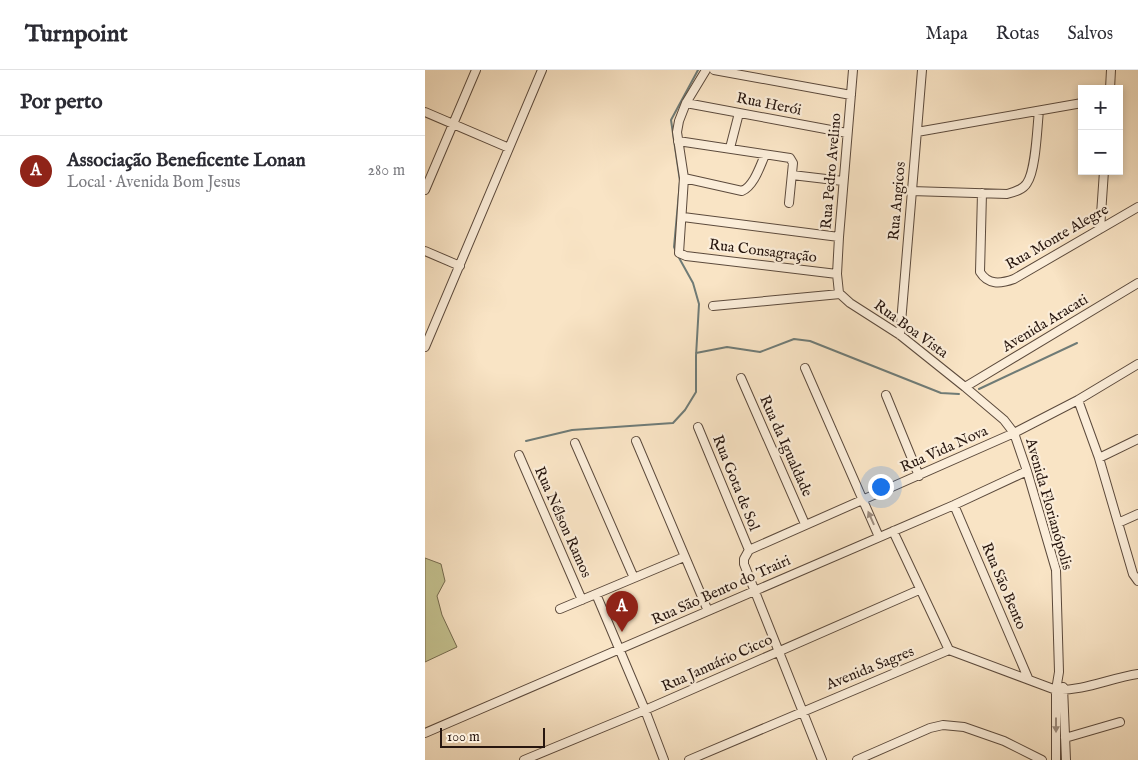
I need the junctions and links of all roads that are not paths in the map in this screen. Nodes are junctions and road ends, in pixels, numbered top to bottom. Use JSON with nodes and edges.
{"nodes":[{"id":1,"x":476,"y":70,"type":"edge"},
{"id":2,"x":542,"y":70,"type":"edge"},
{"id":3,"x":706,"y":70,"type":"edge"},
{"id":4,"x":713,"y":70,"type":"edge"},
{"id":5,"x":853,"y":70,"type":"edge"},
{"id":6,"x":922,"y":70,"type":"edge"},
{"id":7,"x":1111,"y":70,"type":"edge"},
{"id":8,"x":1110,"y":85,"type":"edge"},
{"id":9,"x":851,"y":95,"type":"junction"},
{"id":10,"x":686,"y":103,"type":"junction"},
{"id":11,"x":1078,"y":104,"type":"edge"},
{"id":12,"x":1039,"y":111,"type":"junction"},
{"id":13,"x":425,"y":112,"type":"edge"},
{"id":14,"x":739,"y":113,"type":"junction"},
{"id":15,"x":454,"y":124,"type":"junction"},
{"id":16,"x":917,"y":132,"type":"junction"},
{"id":17,"x":847,"y":133,"type":"junction"},
{"id":18,"x":678,"y":141,"type":"junction"},
{"id":19,"x":509,"y":148,"type":"junction"},
{"id":20,"x":730,"y":148,"type":"junction"},
{"id":21,"x":765,"y":155,"type":"junction"},
{"id":22,"x":792,"y":175,"type":"junction"},
{"id":23,"x":1104,"y":175,"type":"edge"},
{"id":24,"x":684,"y":178,"type":"junction"},
{"id":25,"x":843,"y":181,"type":"junction"},
{"id":26,"x":425,"y":190,"type":"edge"},
{"id":27,"x":911,"y":191,"type":"junction"},
{"id":28,"x":982,"y":194,"type":"junction"},
{"id":29,"x":789,"y":203,"type":"dead end"},
{"id":30,"x":1138,"y":206,"type":"edge"},
{"id":31,"x":683,"y":217,"type":"junction"},
{"id":32,"x":1100,"y":229,"type":"junction"},
{"id":33,"x":839,"y":237,"type":"junction"},
{"id":34,"x":425,"y":251,"type":"edge"},
{"id":35,"x":459,"y":266,"type":"junction"},
{"id":36,"x":837,"y":274,"type":"junction"},
{"id":37,"x":1138,"y":283,"type":"edge"},
{"id":38,"x":840,"y":294,"type":"junction"},
{"id":39,"x":713,"y":306,"type":"dead end"},
{"id":40,"x":900,"y":335,"type":"junction"},
{"id":41,"x":425,"y":347,"type":"edge"},
{"id":42,"x":1138,"y":364,"type":"edge"},
{"id":43,"x":805,"y":368,"type":"dead end"},
{"id":44,"x":741,"y":378,"type":"dead end"},
{"id":45,"x":965,"y":387,"type":"junction"},
{"id":46,"x":886,"y":395,"type":"dead end"},
{"id":47,"x":1078,"y":400,"type":"junction"},
{"id":48,"x":698,"y":427,"type":"dead end"},
{"id":49,"x":1014,"y":433,"type":"junction"},
{"id":50,"x":1138,"y":439,"type":"edge"},
{"id":51,"x":636,"y":440,"type":"dead end"},
{"id":52,"x":575,"y":443,"type":"dead end"},
{"id":53,"x":519,"y":455,"type":"dead end"},
{"id":54,"x":1099,"y":458,"type":"junction"},
{"id":55,"x":1027,"y":471,"type":"junction"},
{"id":56,"x":919,"y":476,"type":"junction"},
{"id":57,"x":862,"y":500,"type":"junction"},
{"id":58,"x":954,"y":505,"type":"junction"},
{"id":59,"x":1138,"y":514,"type":"edge"},
{"id":60,"x":1118,"y":523,"type":"junction"},
{"id":61,"x":805,"y":524,"type":"junction"},
{"id":62,"x":893,"y":531,"type":"junction"},
{"id":63,"x":879,"y":537,"type":"junction"},
{"id":64,"x":749,"y":550,"type":"junction"},
{"id":65,"x":684,"y":557,"type":"junction"},
{"id":66,"x":634,"y":578,"type":"junction"},
{"id":67,"x":1138,"y":581,"type":"edge"},
{"id":68,"x":755,"y":590,"type":"junction"},
{"id":69,"x":919,"y":590,"type":"junction"},
{"id":70,"x":596,"y":594,"type":"junction"},
{"id":71,"x":582,"y":600,"type":"junction"},
{"id":72,"x":560,"y":609,"type":"dead end"},
{"id":73,"x":708,"y":611,"type":"junction"},
{"id":74,"x":619,"y":650,"type":"junction"},
{"id":75,"x":949,"y":650,"type":"junction"},
{"id":76,"x":778,"y":652,"type":"junction"},
{"id":77,"x":1059,"y":672,"type":"junction"},
{"id":78,"x":1138,"y":674,"type":"edge"},
{"id":79,"x":1028,"y":678,"type":"junction"},
{"id":80,"x":1056,"y":690,"type":"junction"},
{"id":81,"x":1064,"y":690,"type":"junction"},
{"id":82,"x":645,"y":710,"type":"junction"},
{"id":83,"x":803,"y":710,"type":"junction"},
{"id":84,"x":1120,"y":722,"type":"dead end"},
{"id":85,"x":425,"y":733,"type":"edge"},
{"id":86,"x":1065,"y":738,"type":"junction"},
{"id":87,"x":1032,"y":757,"type":"edge"},
{"id":88,"x":524,"y":760,"type":"edge"},
{"id":89,"x":664,"y":760,"type":"edge"},
{"id":90,"x":689,"y":760,"type":"edge"},
{"id":91,"x":823,"y":760,"type":"edge"},
{"id":92,"x":857,"y":760,"type":"edge"},
{"id":93,"x":1041,"y":760,"type":"edge"},
{"id":94,"x":1056,"y":760,"type":"edge"},
{"id":95,"x":1066,"y":760,"type":"edge"}],
"edges":[{"from":1,"to":15,"type":"street"},
{"from":2,"to":19,"type":"street"},
{"from":3,"to":10,"type":"street"},
{"from":4,"to":9,"type":"street"},
{"from":5,"to":9,"type":"street","name":"Rua Pedro Avelino"},
{"from":6,"to":16,"type":"street","name":"Rua Angicos"},
{"from":7,"to":8,"type":"street"},
{"from":9,"to":17,"type":"street","name":"Rua Pedro Avelino"},
{"from":10,"to":14,"type":"street","name":"Rua Herói"},
{"from":10,"to":18,"type":"street"},
{"from":11,"to":12,"type":"street"},
{"from":12,"to":16,"type":"street"},
{"from":12,"to":28,"type":"street"},
{"from":13,"to":15,"type":"street"},
{"from":14,"to":17,"type":"street","name":"Rua Herói"},
{"from":14,"to":20,"type":"street"},
{"from":15,"to":19,"type":"street"},
{"from":15,"to":26,"type":"street"},
{"from":16,"to":27,"type":"street","name":"Rua Angicos"},
{"from":17,"to":25,"type":"street","name":"Rua Pedro Avelino"},
{"from":18,"to":20,"type":"street"},
{"from":18,"to":24,"type":"street"},
{"from":19,"to":35,"type":"street"},
{"from":20,"to":21,"type":"street"},
{"from":21,"to":22,"type":"street"},
{"from":21,"to":24,"type":"street"},
{"from":22,"to":25,"type":"street"},
{"from":22,"to":29,"type":"street"},
{"from":23,"to":32,"type":"street"},
{"from":24,"to":31,"type":"street"},
{"from":25,"to":33,"type":"street","name":"Rua Pedro Avelino"},
{"from":27,"to":28,"type":"street"},
{"from":27,"to":40,"type":"street","name":"Rua Angicos"},
{"from":28,"to":32,"type":"street","name":"Rua Monte Alegre"},
{"from":30,"to":32,"type":"street","name":"Rua Monte Alegre"},
{"from":31,"to":33,"type":"street"},
{"from":31,"to":36,"type":"street","name":"Rua Consagração"},
{"from":33,"to":36,"type":"street","name":"Rua Pedro Avelino"},
{"from":34,"to":35,"type":"street"},
{"from":35,"to":41,"type":"street"},
{"from":36,"to":38,"type":"street"},
{"from":37,"to":45,"type":"street","name":"Avenida Aracati"},
{"from":38,"to":39,"type":"street"},
{"from":38,"to":40,"type":"street","name":"Rua Boa Vista"},
{"from":40,"to":45,"type":"street","name":"Rua Boa Vista"},
{"from":42,"to":47,"type":"street","name":"Rua Vida Nova"},
{"from":43,"to":57,"type":"street"},
{"from":44,"to":61,"type":"street","name":"Rua da Igualdade"},
{"from":45,"to":49,"type":"street"},
{"from":46,"to":56,"type":"street"},
{"from":47,"to":49,"type":"street","name":"Rua Vida Nova"},
{"from":47,"to":54,"type":"street"},
{"from":48,"to":64,"type":"street","name":"Rua Gota de Sol"},
{"from":49,"to":55,"type":"street","name":"Avenida Florianópolis"},
{"from":49,"to":56,"type":"street","name":"Rua Vida Nova"},
{"from":50,"to":54,"type":"street"},
{"from":51,"to":65,"type":"street"},
{"from":52,"to":66,"type":"street"},
{"from":53,"to":71,"type":"street","name":"Rua Nélson Ramos"},
{"from":54,"to":60,"type":"street"},
{"from":55,"to":58,"type":"street","name":"Rua São Bento do Trairi"},
{"from":55,"to":77,"type":"street","name":"Avenida Florianópolis"},
{"from":56,"to":57,"type":"street","name":"Rua Vida Nova"},
{"from":57,"to":61,"type":"street","name":"Rua Vida Nova"},
{"from":63,"to":57,"type":"street","one_way":true},
{"from":58,"to":62,"type":"street","name":"Rua São Bento do Trairi"},
{"from":58,"to":79,"type":"street","name":"Rua São Bento"},
{"from":59,"to":60,"type":"street"},
{"from":60,"to":67,"type":"street"},
{"from":61,"to":64,"type":"street","name":"Rua Vida Nova"},
{"from":62,"to":63,"type":"street","name":"Rua São Bento do Trairi"},
{"from":62,"to":69,"type":"street"},
{"from":63,"to":68,"type":"street","name":"Rua São Bento do Trairi"},
{"from":64,"to":68,"type":"street"},
{"from":65,"to":66,"type":"street"},
{"from":65,"to":73,"type":"street"},
{"from":66,"to":70,"type":"street"},
{"from":68,"to":73,"type":"street","name":"Rua São Bento do Trairi"},
{"from":68,"to":76,"type":"street"},
{"from":69,"to":75,"type":"street"},
{"from":69,"to":76,"type":"street","name":"Rua Januário Cicco"},
{"from":70,"to":71,"type":"street"},
{"from":70,"to":74,"type":"street"},
{"from":71,"to":72,"type":"street"},
{"from":73,"to":74,"type":"street","name":"Rua São Bento do Trairi"},
{"from":74,"to":82,"type":"street"},
{"from":74,"to":85,"type":"street","name":"Rua São Bento do Trairi"},
{"from":75,"to":79,"type":"street"},
{"from":75,"to":83,"type":"street","name":"Avenida Sagres"},
{"from":76,"to":82,"type":"street","name":"Rua Januário Cicco"},
{"from":76,"to":83,"type":"street"},
{"from":77,"to":80,"type":"street","name":"Avenida Florianópolis"},
{"from":77,"to":81,"type":"street","name":"Avenida Florianópolis"},
{"from":78,"to":81,"type":"street"},
{"from":79,"to":80,"type":"street"},
{"from":80,"to":81,"type":"street"},
{"from":80,"to":94,"type":"street","name":"Avenida Florianópolis","one_way":true},
{"from":81,"to":86,"type":"street","name":"Avenida Florianópolis"},
{"from":82,"to":88,"type":"street","name":"Rua Januário Cicco"},
{"from":82,"to":89,"type":"street"},
{"from":83,"to":90,"type":"street","name":"Avenida Sagres"},
{"from":83,"to":91,"type":"street"},
{"from":84,"to":86,"type":"street"},
{"from":86,"to":95,"type":"street","name":"Avenida Florianópolis"},
{"from":87,"to":92,"type":"street"},
{"from":87,"to":93,"type":"street"}]}
